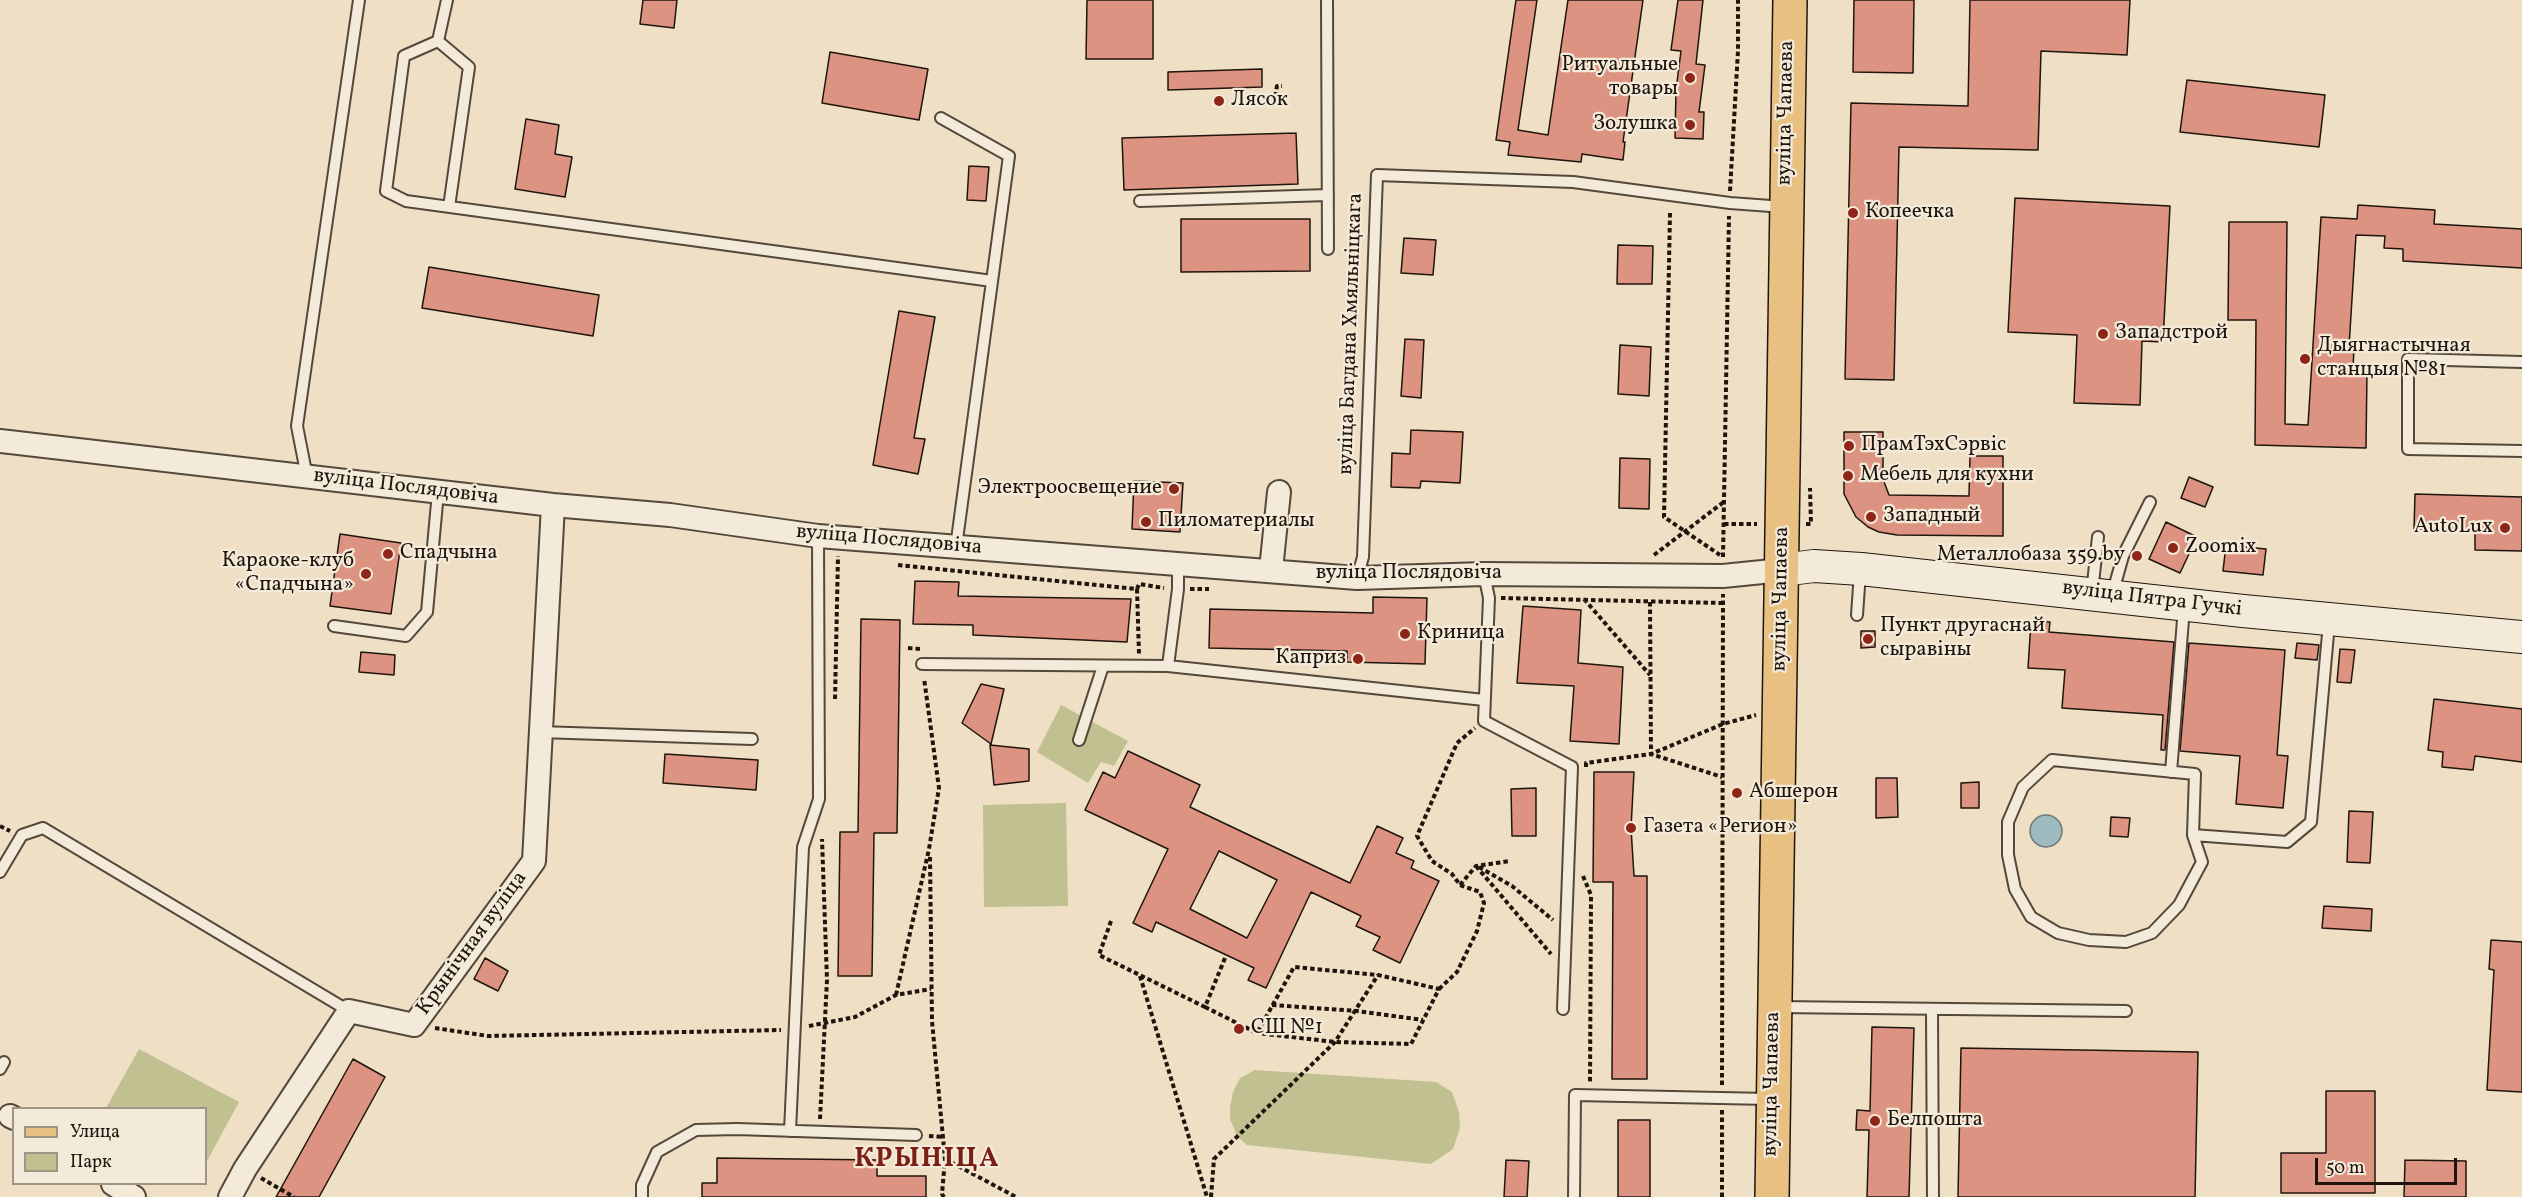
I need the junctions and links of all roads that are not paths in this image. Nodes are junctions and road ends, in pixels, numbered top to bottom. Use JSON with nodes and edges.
{"nodes":[{"id":1,"x":359,"y":0,"type":"edge"},
{"id":2,"x":447,"y":0,"type":"edge"},
{"id":3,"x":1327,"y":0,"type":"edge"},
{"id":4,"x":1790,"y":0,"type":"edge"},
{"id":5,"x":438,"y":41,"type":"junction"},
{"id":6,"x":941,"y":118,"type":"dead end"},
{"id":7,"x":1328,"y":195,"type":"junction"},
{"id":8,"x":1140,"y":201,"type":"dead end"},
{"id":9,"x":449,"y":207,"type":"junction"},
{"id":10,"x":1784,"y":207,"type":"junction"},
{"id":11,"x":1328,"y":249,"type":"dead end"},
{"id":12,"x":992,"y":281,"type":"junction"},
{"id":13,"x":2522,"y":362,"type":"edge"},
{"id":14,"x":0,"y":441,"type":"edge"},
{"id":15,"x":2522,"y":451,"type":"edge"},
{"id":16,"x":307,"y":477,"type":"junction"},
{"id":17,"x":438,"y":492,"type":"junction"},
{"id":18,"x":1279,"y":492,"type":"dead end"},
{"id":19,"x":2150,"y":502,"type":"dead end"},
{"id":20,"x":553,"y":505,"type":"junction"},
{"id":21,"x":828,"y":537,"type":"junction"},
{"id":22,"x":2098,"y":537,"type":"dead end"},
{"id":23,"x":956,"y":547,"type":"junction"},
{"id":24,"x":1178,"y":564,"type":"junction"},
{"id":25,"x":1861,"y":568,"type":"junction"},
{"id":26,"x":1271,"y":570,"type":"junction"},
{"id":27,"x":1782,"y":570,"type":"junction"},
{"id":28,"x":1484,"y":574,"type":"junction"},
{"id":29,"x":1357,"y":578,"type":"junction"},
{"id":30,"x":2102,"y":594,"type":"junction"},
{"id":31,"x":2184,"y":604,"type":"junction"},
{"id":32,"x":1857,"y":615,"type":"dead end"},
{"id":33,"x":2329,"y":620,"type":"junction"},
{"id":34,"x":334,"y":626,"type":"dead end"},
{"id":35,"x":2522,"y":638,"type":"edge"},
{"id":36,"x":922,"y":664,"type":"road end"},
{"id":37,"x":1103,"y":666,"type":"junction"},
{"id":38,"x":1168,"y":666,"type":"junction"},
{"id":39,"x":1484,"y":700,"type":"junction"},
{"id":40,"x":540,"y":732,"type":"junction"},
{"id":41,"x":752,"y":739,"type":"dead end"},
{"id":42,"x":1079,"y":740,"type":"dead end"},
{"id":43,"x":2170,"y":772,"type":"junction"},
{"id":44,"x":2193,"y":835,"type":"junction"},
{"id":45,"x":0,"y":872,"type":"edge"},
{"id":46,"x":1775,"y":1007,"type":"junction"},
{"id":47,"x":1563,"y":1009,"type":"dead end"},
{"id":48,"x":1932,"y":1010,"type":"junction"},
{"id":49,"x":349,"y":1011,"type":"junction"},
{"id":50,"x":2126,"y":1011,"type":"dead end"},
{"id":51,"x":1773,"y":1099,"type":"junction"},
{"id":52,"x":790,"y":1131,"type":"junction"},
{"id":53,"x":916,"y":1135,"type":"dead end"},
{"id":54,"x":115,"y":1185,"type":"edge"},
{"id":55,"x":134,"y":1197,"type":"edge"},
{"id":56,"x":230,"y":1197,"type":"edge"},
{"id":57,"x":642,"y":1197,"type":"edge"},
{"id":58,"x":1574,"y":1197,"type":"edge"},
{"id":59,"x":1772,"y":1197,"type":"edge"},
{"id":60,"x":1933,"y":1197,"type":"edge"}],
"edges":[{"from":1,"to":16,"type":"lane"},
{"from":2,"to":5,"type":"lane"},
{"from":3,"to":7,"type":"lane"},
{"from":4,"to":10,"type":"main road","name":"вуліца Чапаева"},
{"from":5,"to":9,"type":"lane"},
{"from":5,"to":9,"type":"lane"},
{"from":6,"to":12,"type":"lane"},
{"from":7,"to":8,"type":"lane"},
{"from":7,"to":11,"type":"lane"},
{"from":9,"to":12,"type":"lane"},
{"from":10,"to":27,"type":"main road","name":"вуліца Чапаева"},
{"from":10,"to":29,"type":"lane","name":"вуліца Багдана Хмяльніцкага"},
{"from":12,"to":23,"type":"lane"},
{"from":13,"to":15,"type":"lane"},
{"from":14,"to":16,"type":"street","name":"вуліца Послядовіча"},
{"from":16,"to":17,"type":"street","name":"вуліца Послядовіча"},
{"from":17,"to":20,"type":"street","name":"вуліца Послядовіча"},
{"from":17,"to":34,"type":"lane"},
{"from":18,"to":26,"type":"street"},
{"from":19,"to":30,"type":"lane"},
{"from":20,"to":21,"type":"street","name":"вуліца Послядовіча"},
{"from":20,"to":40,"type":"street","name":"Крынічная вуліца"},
{"from":21,"to":23,"type":"street","name":"вуліца Послядовіча"},
{"from":21,"to":52,"type":"lane"},
{"from":22,"to":30,"type":"lane"},
{"from":23,"to":24,"type":"street","name":"вуліца Послядовіча"},
{"from":24,"to":26,"type":"street","name":"вуліца Послядовіча"},
{"from":24,"to":38,"type":"lane"},
{"from":25,"to":27,"type":"street","name":"вуліца Пятра Гучкі"},
{"from":25,"to":30,"type":"street","name":"вуліца Пятра Гучкі"},
{"from":25,"to":32,"type":"lane"},
{"from":26,"to":29,"type":"street","name":"вуліца Послядовіча"},
{"from":27,"to":28,"type":"street","name":"вуліца Послядовіча"},
{"from":27,"to":46,"type":"main road","name":"вуліца Чапаева"},
{"from":28,"to":29,"type":"street","name":"вуліца Послядовіча"},
{"from":28,"to":39,"type":"lane"},
{"from":30,"to":31,"type":"street","name":"вуліца Пятра Гучкі"},
{"from":31,"to":33,"type":"street","name":"вуліца Пятра Гучкі"},
{"from":31,"to":43,"type":"lane"},
{"from":33,"to":35,"type":"street","name":"вуліца Пятра Гучкі"},
{"from":33,"to":44,"type":"lane"},
{"from":36,"to":37,"type":"lane"},
{"from":37,"to":38,"type":"lane"},
{"from":37,"to":42,"type":"lane"},
{"from":38,"to":39,"type":"lane"},
{"from":39,"to":47,"type":"lane"},
{"from":40,"to":41,"type":"lane"},
{"from":40,"to":49,"type":"street","name":"Крынічная вуліца"},
{"from":43,"to":44,"type":"lane"},
{"from":43,"to":44,"type":"lane"},
{"from":45,"to":49,"type":"lane"},
{"from":46,"to":48,"type":"lane"},
{"from":46,"to":51,"type":"main road","name":"вуліца Чапаева"},
{"from":48,"to":50,"type":"lane"},
{"from":48,"to":60,"type":"lane"},
{"from":49,"to":56,"type":"street"},
{"from":51,"to":58,"type":"lane"},
{"from":51,"to":59,"type":"main road","name":"вуліца Чапаева"},
{"from":52,"to":53,"type":"lane"},
{"from":52,"to":57,"type":"lane"},
{"from":54,"to":55,"type":"street"}]}
